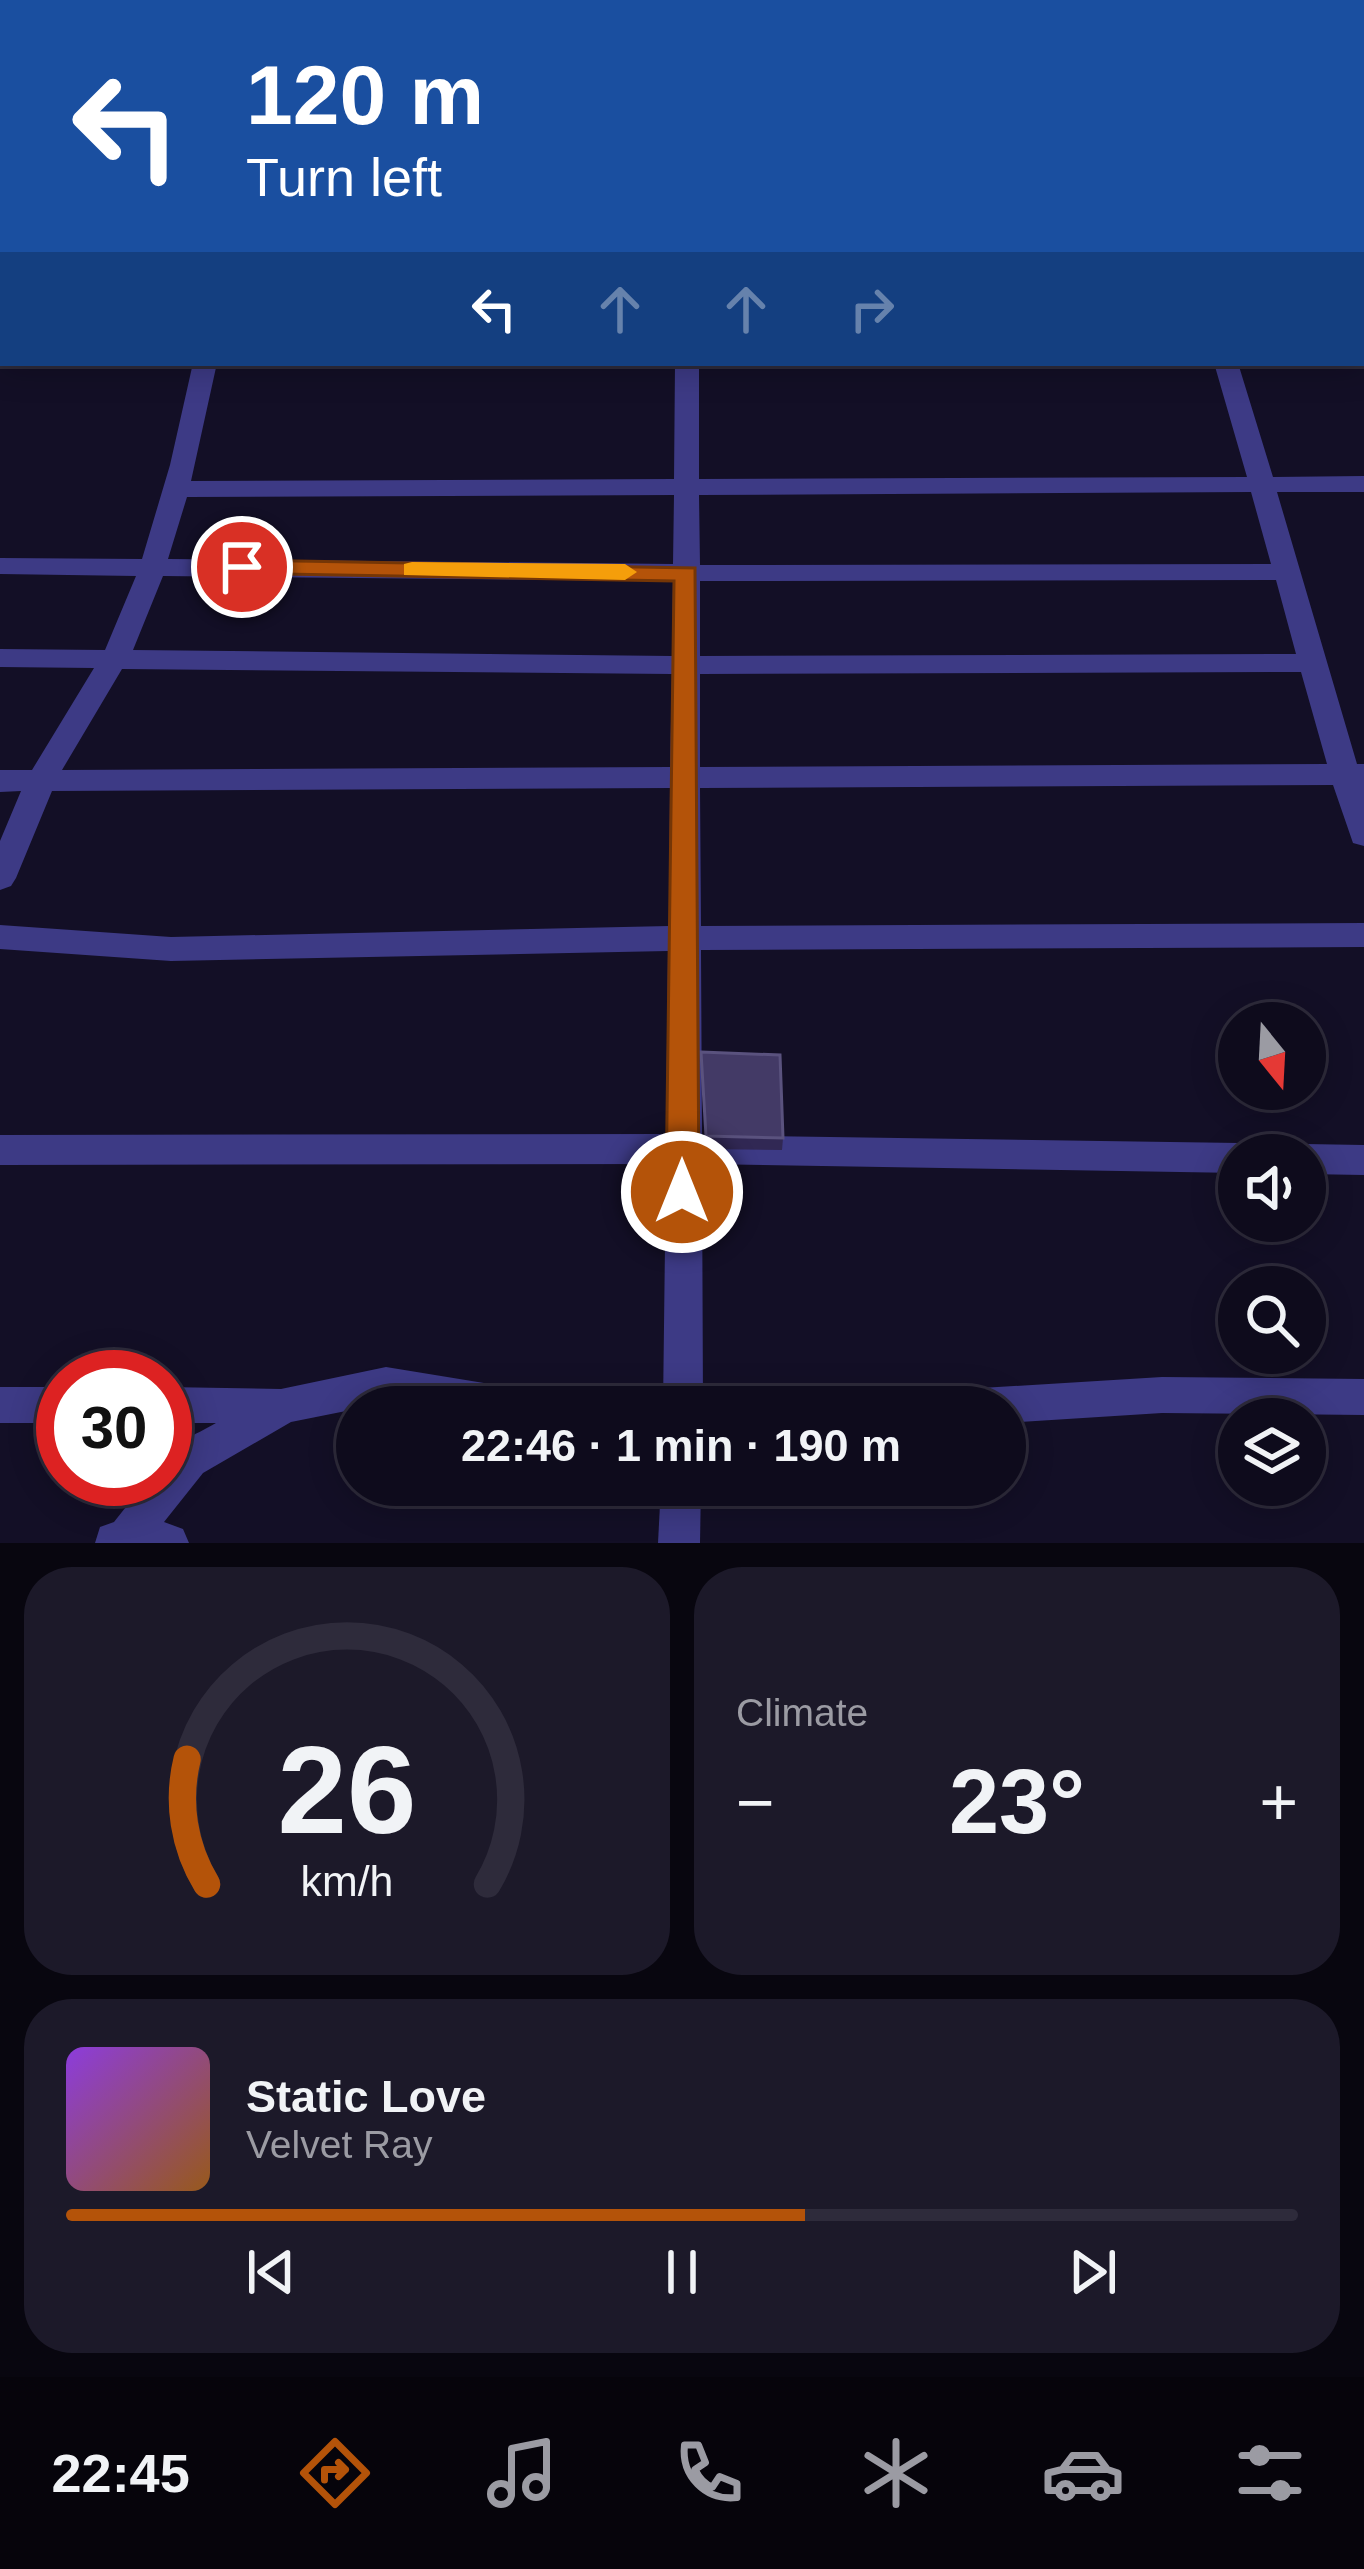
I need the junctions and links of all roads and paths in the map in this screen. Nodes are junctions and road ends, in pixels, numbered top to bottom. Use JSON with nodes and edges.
{"nodes":[{"id":1,"x":204,"y":366,"type":"edge"},
{"id":2,"x":686,"y":366,"type":"edge"},
{"id":3,"x":1227,"y":366,"type":"edge"},
{"id":4,"x":1264,"y":483,"type":"junction"},
{"id":5,"x":1364,"y":484,"type":"edge"},
{"id":6,"x":686,"y":488,"type":"junction"},
{"id":7,"x":176,"y":489,"type":"junction"},
{"id":8,"x":0,"y":566,"type":"edge"},
{"id":9,"x":153,"y":566,"type":"junction"},
{"id":10,"x":1286,"y":572,"type":"junction"},
{"id":11,"x":686,"y":573,"type":"junction"},
{"id":12,"x":116,"y":657,"type":"junction"},
{"id":13,"x":0,"y":658,"type":"edge"},
{"id":14,"x":1310,"y":663,"type":"junction"},
{"id":15,"x":686,"y":665,"type":"junction"},
{"id":16,"x":1354,"y":774,"type":"edge"},
{"id":17,"x":686,"y":777,"type":"junction"},
{"id":18,"x":0,"y":781,"type":"edge"},
{"id":19,"x":41,"y":781,"type":"junction"},
{"id":20,"x":1364,"y":835,"type":"edge"},
{"id":21,"x":0,"y":878,"type":"edge"},
{"id":22,"x":1364,"y":935,"type":"edge"},
{"id":23,"x":0,"y":937,"type":"edge"},
{"id":24,"x":686,"y":938,"type":"junction"},
{"id":25,"x":682,"y":1149,"type":"junction"},
{"id":26,"x":0,"y":1150,"type":"edge"},
{"id":27,"x":1218,"y":1158,"type":"edge"},
{"id":28,"x":1326,"y":1159,"type":"edge"},
{"id":29,"x":1364,"y":1160,"type":"edge"},
{"id":30,"x":683,"y":1386,"type":"edge"},
{"id":31,"x":336,"y":1395,"type":"edge"},
{"id":32,"x":1364,"y":1397,"type":"edge"},
{"id":33,"x":1026,"y":1403,"type":"edge"},
{"id":34,"x":0,"y":1405,"type":"edge"},
{"id":35,"x":36,"y":1406,"type":"edge"},
{"id":36,"x":192,"y":1406,"type":"edge"},
{"id":37,"x":283,"y":1406,"type":"junction"},
{"id":38,"x":681,"y":1506,"type":"edge"},
{"id":39,"x":135,"y":1541,"type":"edge"},
{"id":40,"x":680,"y":1543,"type":"edge"}],
"edges":[{"from":1,"to":7,"type":"street"},
{"from":2,"to":6,"type":"street"},
{"from":3,"to":4,"type":"street"},
{"from":4,"to":5,"type":"street"},
{"from":4,"to":6,"type":"street"},
{"from":4,"to":10,"type":"street"},
{"from":6,"to":7,"type":"street"},
{"from":6,"to":11,"type":"street"},
{"from":7,"to":9,"type":"street"},
{"from":8,"to":9,"type":"street"},
{"from":9,"to":11,"type":"street"},
{"from":9,"to":12,"type":"street"},
{"from":10,"to":11,"type":"street"},
{"from":10,"to":14,"type":"street"},
{"from":11,"to":15,"type":"street"},
{"from":12,"to":13,"type":"street"},
{"from":12,"to":15,"type":"street"},
{"from":12,"to":19,"type":"street"},
{"from":14,"to":15,"type":"street"},
{"from":14,"to":16,"type":"street"},
{"from":15,"to":17,"type":"street"},
{"from":16,"to":17,"type":"street"},
{"from":16,"to":20,"type":"street"},
{"from":17,"to":19,"type":"street"},
{"from":17,"to":24,"type":"street"},
{"from":18,"to":19,"type":"street"},
{"from":19,"to":21,"type":"street"},
{"from":22,"to":24,"type":"street"},
{"from":23,"to":24,"type":"street"},
{"from":24,"to":25,"type":"street"},
{"from":25,"to":26,"type":"street"},
{"from":25,"to":27,"type":"street"},
{"from":25,"to":30,"type":"street"},
{"from":28,"to":29,"type":"street"},
{"from":31,"to":37,"type":"street"},
{"from":32,"to":33,"type":"street"},
{"from":34,"to":35,"type":"street"},
{"from":36,"to":37,"type":"street"},
{"from":37,"to":39,"type":"street"},
{"from":38,"to":40,"type":"street"}]}
